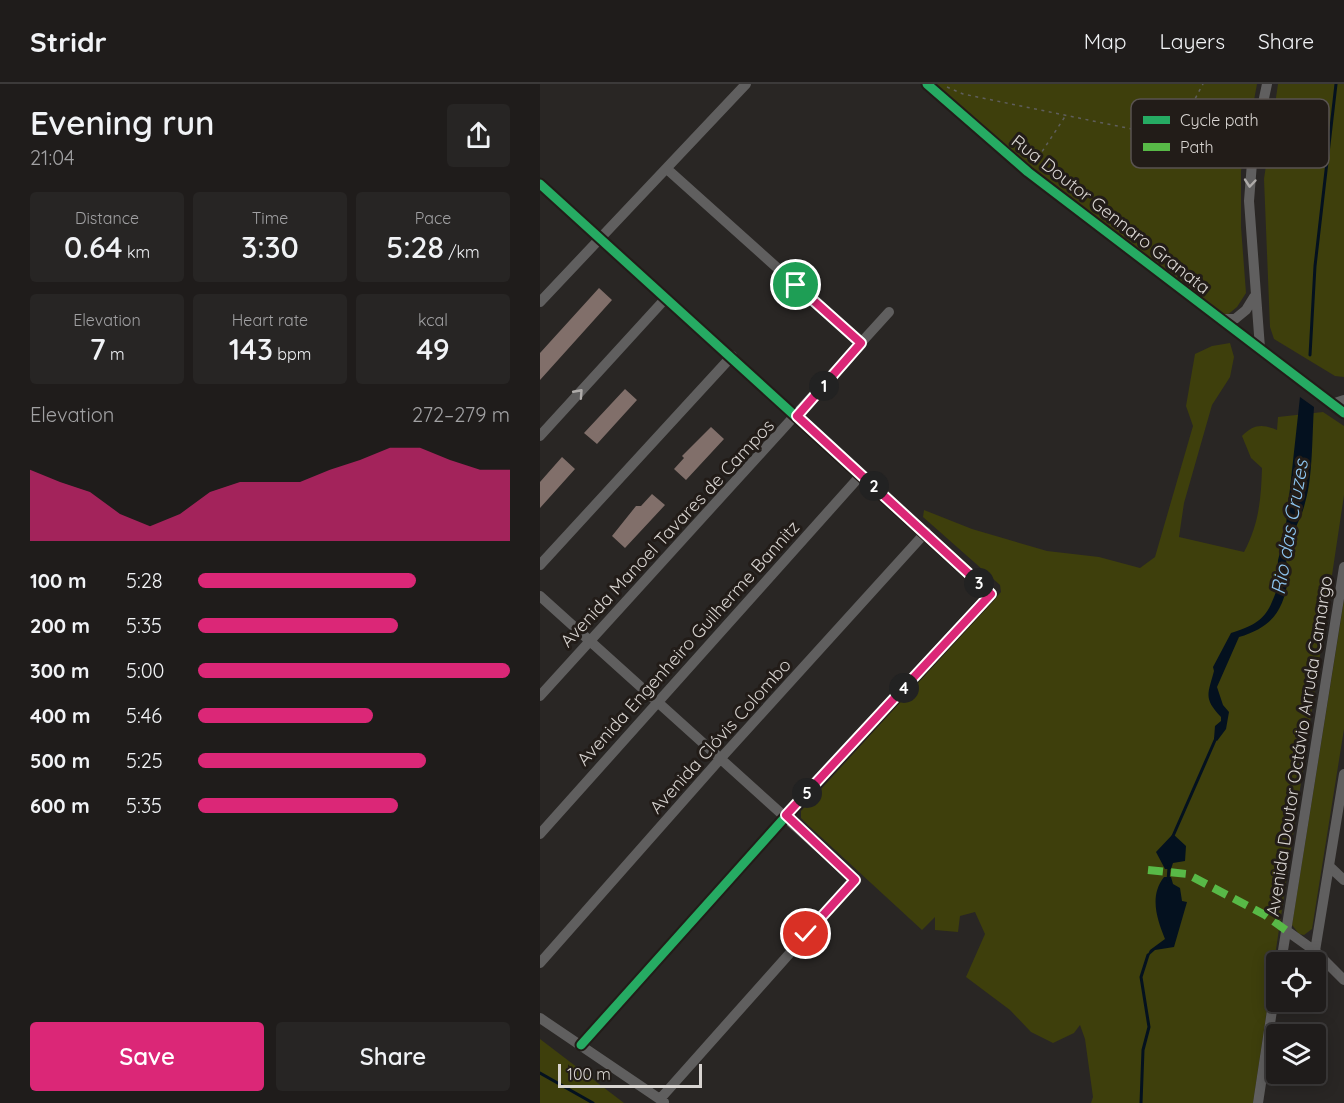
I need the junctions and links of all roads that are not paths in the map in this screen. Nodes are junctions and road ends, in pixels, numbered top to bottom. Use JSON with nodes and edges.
{"nodes":[{"id":1,"x":746,"y":84,"type":"edge"},
{"id":2,"x":927,"y":84,"type":"edge"},
{"id":3,"x":1267,"y":84,"type":"edge"},
{"id":4,"x":1264,"y":99,"type":"edge"},
{"id":5,"x":1252,"y":168,"type":"edge"},
{"id":6,"x":667,"y":169,"type":"junction"},
{"id":7,"x":540,"y":184,"type":"edge"},
{"id":8,"x":599,"y":237,"type":"junction"},
{"id":9,"x":1254,"y":297,"type":"junction"},
{"id":10,"x":666,"y":298,"type":"junction"},
{"id":11,"x":540,"y":302,"type":"edge"},
{"id":12,"x":889,"y":312,"type":"dead end"},
{"id":13,"x":1217,"y":318,"type":"junction"},
{"id":14,"x":861,"y":343,"type":"junction"},
{"id":15,"x":1260,"y":348,"type":"junction"},
{"id":16,"x":732,"y":356,"type":"junction"},
{"id":17,"x":1344,"y":400,"type":"edge"},
{"id":18,"x":1329,"y":402,"type":"junction"},
{"id":19,"x":1344,"y":413,"type":"edge"},
{"id":20,"x":797,"y":416,"type":"junction"},
{"id":21,"x":540,"y":436,"type":"edge"},
{"id":22,"x":861,"y":475,"type":"junction"},
{"id":23,"x":926,"y":532,"type":"junction"},
{"id":24,"x":540,"y":564,"type":"edge"},
{"id":25,"x":1344,"y":567,"type":"edge"},
{"id":26,"x":540,"y":596,"type":"edge"},
{"id":27,"x":590,"y":641,"type":"junction"},
{"id":28,"x":540,"y":696,"type":"edge"},
{"id":29,"x":656,"y":702,"type":"junction"},
{"id":30,"x":721,"y":758,"type":"junction"},
{"id":31,"x":1344,"y":779,"type":"edge"},
{"id":32,"x":786,"y":815,"type":"junction"},
{"id":33,"x":540,"y":834,"type":"edge"},
{"id":34,"x":1330,"y":867,"type":"junction"},
{"id":35,"x":1344,"y":880,"type":"edge"},
{"id":36,"x":1287,"y":931,"type":"junction"},
{"id":37,"x":1315,"y":951,"type":"junction"},
{"id":38,"x":1283,"y":952,"type":"edge"},
{"id":39,"x":540,"y":963,"type":"edge"},
{"id":40,"x":1344,"y":980,"type":"edge"},
{"id":41,"x":1272,"y":1012,"type":"edge"},
{"id":42,"x":540,"y":1018,"type":"edge"},
{"id":43,"x":581,"y":1046,"type":"junction"},
{"id":44,"x":662,"y":1101,"type":"edge"},
{"id":45,"x":1258,"y":1103,"type":"edge"}],
"edges":[{"from":1,"to":6,"type":"street"},
{"from":2,"to":13,"type":"street","name":"Rua Doutor Gennaro Granata"},
{"from":3,"to":4,"type":"street","one_way":true},
{"from":5,"to":9,"type":"street","one_way":true},
{"from":6,"to":8,"type":"street"},
{"from":6,"to":14,"type":"street"},
{"from":7,"to":8,"type":"street"},
{"from":8,"to":10,"type":"street"},
{"from":8,"to":11,"type":"street"},
{"from":9,"to":13,"type":"street"},
{"from":9,"to":15,"type":"street"},
{"from":10,"to":16,"type":"street"},
{"from":21,"to":10,"type":"street","one_way":true},
{"from":12,"to":14,"type":"street","name":"Avenida Manoel Tavares de Campos"},
{"from":13,"to":15,"type":"street","name":"Rua Doutor Gennaro Granata"},
{"from":14,"to":20,"type":"street","name":"Avenida Manoel Tavares de Campos"},
{"from":15,"to":18,"type":"street","name":"Rua Doutor Gennaro Granata"},
{"from":16,"to":20,"type":"street"},
{"from":16,"to":24,"type":"street"},
{"from":17,"to":18,"type":"street"},
{"from":18,"to":19,"type":"street"},
{"from":20,"to":22,"type":"street"},
{"from":20,"to":27,"type":"street","name":"Avenida Manoel Tavares de Campos"},
{"from":22,"to":23,"type":"street"},
{"from":22,"to":29,"type":"street","name":"Avenida Engenheiro Guilherme Bannitz"},
{"from":23,"to":30,"type":"street","name":"Avenida Clóvis Colombo"},
{"from":23,"to":32,"type":"street"},
{"from":25,"to":36,"type":"street","name":"Avenida Doutor Octávio Arruda Camargo"},
{"from":26,"to":27,"type":"street"},
{"from":27,"to":28,"type":"street","name":"Avenida Manoel Tavares de Campos"},
{"from":27,"to":29,"type":"street"},
{"from":29,"to":30,"type":"street"},
{"from":29,"to":33,"type":"street","name":"Avenida Engenheiro Guilherme Bannitz"},
{"from":30,"to":32,"type":"street"},
{"from":30,"to":39,"type":"street","name":"Avenida Clóvis Colombo"},
{"from":31,"to":34,"type":"street"},
{"from":32,"to":43,"type":"street"},
{"from":32,"to":44,"type":"street"},
{"from":34,"to":35,"type":"street"},
{"from":34,"to":37,"type":"street"},
{"from":36,"to":37,"type":"street"},
{"from":36,"to":38,"type":"street","name":"Avenida Doutor Octávio Arruda Camargo"},
{"from":37,"to":40,"type":"street"},
{"from":41,"to":45,"type":"street"},
{"from":42,"to":43,"type":"street"},
{"from":43,"to":44,"type":"street"}]}
